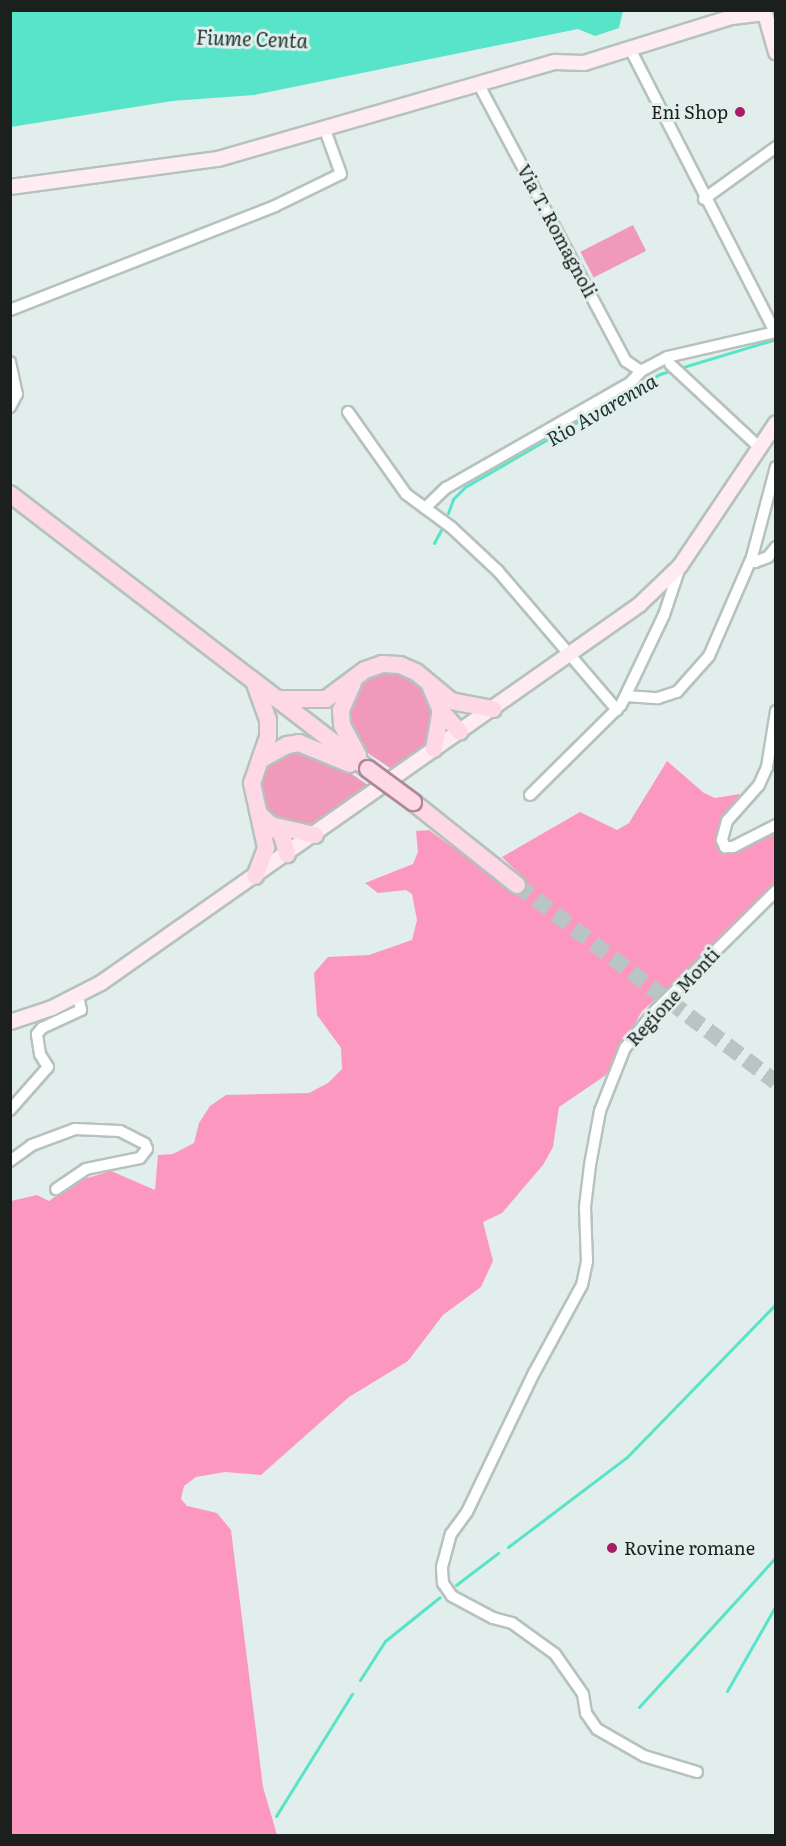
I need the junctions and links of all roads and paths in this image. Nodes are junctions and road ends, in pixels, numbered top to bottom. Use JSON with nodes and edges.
{"nodes":[{"id":1,"x":767,"y":11,"type":"edge"},
{"id":2,"x":630,"y":49,"type":"junction"},
{"id":3,"x":776,"y":52,"type":"edge"},
{"id":4,"x":479,"y":85,"type":"junction"},
{"id":5,"x":325,"y":130,"type":"junction"},
{"id":6,"x":776,"y":147,"type":"edge"},
{"id":7,"x":10,"y":187,"type":"edge"},
{"id":8,"x":704,"y":199,"type":"junction"},
{"id":9,"x":10,"y":310,"type":"edge"},
{"id":10,"x":775,"y":332,"type":"edge"},
{"id":11,"x":10,"y":362,"type":"edge"},
{"id":12,"x":670,"y":364,"type":"dead end"},
{"id":13,"x":641,"y":371,"type":"junction"},
{"id":14,"x":10,"y":407,"type":"edge"},
{"id":15,"x":348,"y":412,"type":"dead end"},
{"id":16,"x":776,"y":423,"type":"edge"},
{"id":17,"x":759,"y":447,"type":"junction"},
{"id":18,"x":776,"y":467,"type":"edge"},
{"id":19,"x":10,"y":494,"type":"edge"},
{"id":20,"x":426,"y":508,"type":"junction"},
{"id":21,"x":776,"y":547,"type":"edge"},
{"id":22,"x":752,"y":557,"type":"junction"},
{"id":23,"x":680,"y":566,"type":"junction"},
{"id":24,"x":568,"y":655,"type":"junction"},
{"id":25,"x":357,"y":677,"type":"junction"},
{"id":26,"x":252,"y":678,"type":"junction"},
{"id":27,"x":626,"y":696,"type":"junction"},
{"id":28,"x":277,"y":699,"type":"junction"},
{"id":29,"x":446,"y":706,"type":"junction"},
{"id":30,"x":493,"y":709,"type":"junction"},
{"id":31,"x":617,"y":710,"type":"junction"},
{"id":32,"x":776,"y":711,"type":"edge"},
{"id":33,"x":460,"y":732,"type":"junction"},
{"id":34,"x":434,"y":749,"type":"junction"},
{"id":35,"x":260,"y":760,"type":"junction"},
{"id":36,"x":368,"y":769,"type":"junction"},
{"id":37,"x":530,"y":795,"type":"dead end"},
{"id":38,"x":776,"y":825,"type":"edge"},
{"id":39,"x":270,"y":829,"type":"junction"},
{"id":40,"x":315,"y":835,"type":"junction"},
{"id":41,"x":287,"y":854,"type":"junction"},
{"id":42,"x":255,"y":876,"type":"junction"},
{"id":43,"x":517,"y":885,"type":"tunnel mouth"},
{"id":44,"x":776,"y":891,"type":"edge"},
{"id":45,"x":78,"y":996,"type":"junction"},
{"id":46,"x":10,"y":1022,"type":"edge"},
{"id":47,"x":10,"y":1110,"type":"edge"},
{"id":48,"x":10,"y":1161,"type":"edge"},
{"id":49,"x":56,"y":1189,"type":"dead end"},
{"id":50,"x":697,"y":1772,"type":"dead end"}],
"edges":[{"from":1,"to":2,"type":"main road"},
{"from":1,"to":3,"type":"main road"},
{"from":2,"to":4,"type":"main road"},
{"from":2,"to":8,"type":"street"},
{"from":4,"to":5,"type":"main road"},
{"from":4,"to":13,"type":"street","name":"Via T. Romagnoli"},
{"from":5,"to":7,"type":"main road"},
{"from":5,"to":9,"type":"street"},
{"from":6,"to":8,"type":"street"},
{"from":8,"to":10,"type":"street"},
{"from":10,"to":13,"type":"street"},
{"from":11,"to":14,"type":"street"},
{"from":12,"to":17,"type":"street"},
{"from":13,"to":20,"type":"street"},
{"from":15,"to":20,"type":"street"},
{"from":16,"to":17,"type":"main road"},
{"from":17,"to":23,"type":"main road"},
{"from":18,"to":22,"type":"street"},
{"from":19,"to":26,"type":"main road"},
{"from":20,"to":24,"type":"street"},
{"from":21,"to":22,"type":"street"},
{"from":22,"to":27,"type":"street"},
{"from":23,"to":24,"type":"main road"},
{"from":23,"to":27,"type":"street"},
{"from":24,"to":30,"type":"main road"},
{"from":24,"to":31,"type":"street"},
{"from":25,"to":28,"type":"main road"},
{"from":25,"to":29,"type":"main road"},
{"from":25,"to":36,"type":"main road"},
{"from":26,"to":28,"type":"main road"},
{"from":26,"to":35,"type":"main road"},
{"from":27,"to":31,"type":"street"},
{"from":28,"to":36,"type":"main road"},
{"from":29,"to":30,"type":"main road"},
{"from":29,"to":33,"type":"main road"},
{"from":29,"to":34,"type":"main road"},
{"from":30,"to":33,"type":"main road"},
{"from":31,"to":37,"type":"street"},
{"from":32,"to":38,"type":"street"},
{"from":33,"to":34,"type":"main road"},
{"from":34,"to":40,"type":"main road"},
{"from":35,"to":36,"type":"main road"},
{"from":35,"to":39,"type":"main road"},
{"from":36,"to":43,"type":"main road","bridge":true},
{"from":39,"to":40,"type":"main road"},
{"from":39,"to":41,"type":"main road"},
{"from":39,"to":42,"type":"main road"},
{"from":40,"to":41,"type":"main road"},
{"from":41,"to":42,"type":"main road"},
{"from":42,"to":45,"type":"main road"},
{"from":44,"to":50,"type":"street","name":"Regione Monti"},
{"from":45,"to":46,"type":"main road"},
{"from":45,"to":47,"type":"street"},
{"from":48,"to":49,"type":"street"}]}
